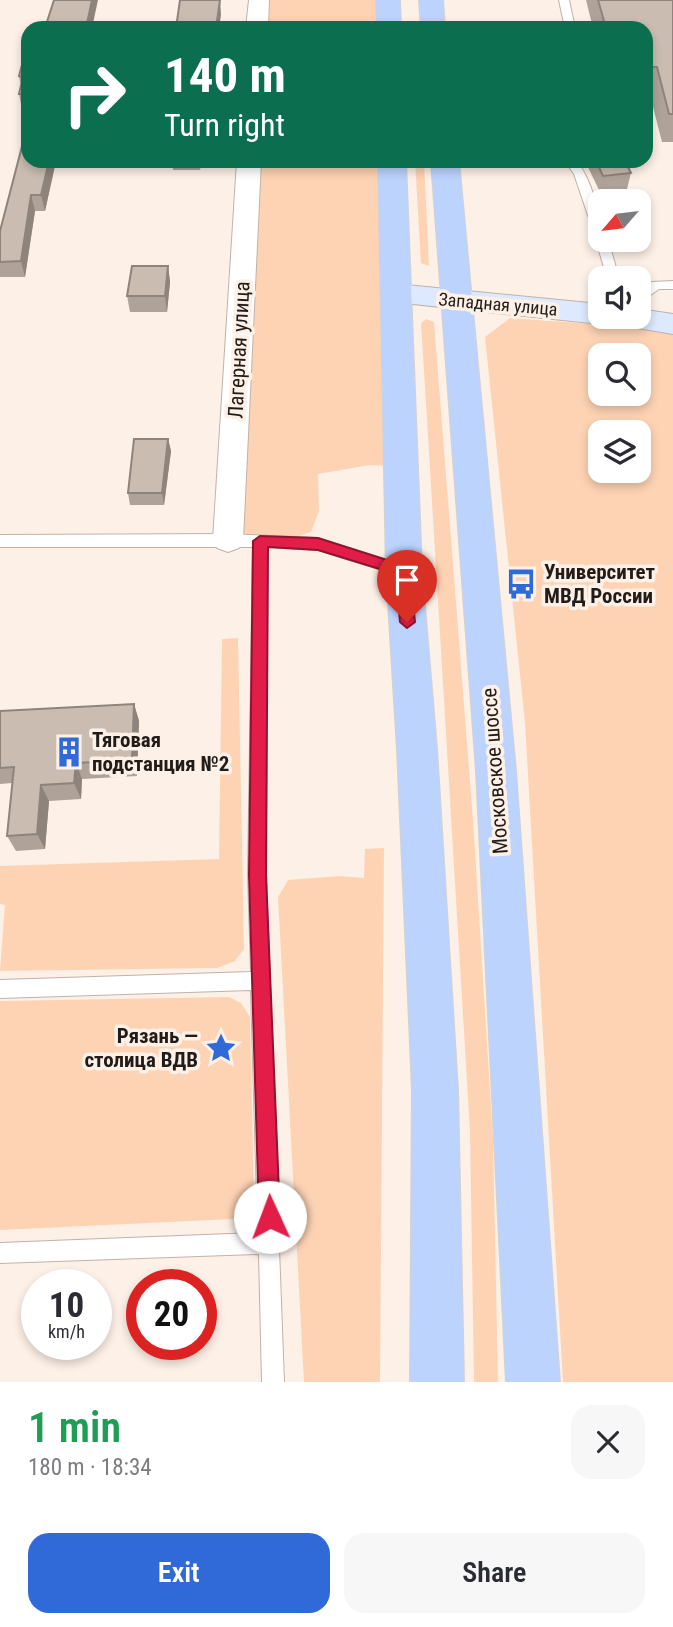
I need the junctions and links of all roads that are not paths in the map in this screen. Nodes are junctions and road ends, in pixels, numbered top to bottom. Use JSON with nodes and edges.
{"nodes":[{"id":1,"x":259,"y":0,"type":"edge"},
{"id":2,"x":388,"y":0,"type":"edge"},
{"id":3,"x":431,"y":0,"type":"edge"},
{"id":4,"x":564,"y":0,"type":"edge"},
{"id":5,"x":258,"y":21,"type":"edge"},
{"id":6,"x":389,"y":21,"type":"edge"},
{"id":7,"x":432,"y":21,"type":"edge"},
{"id":8,"x":568,"y":21,"type":"edge"},
{"id":9,"x":250,"y":168,"type":"edge"},
{"id":10,"x":392,"y":168,"type":"edge"},
{"id":11,"x":446,"y":168,"type":"edge"},
{"id":12,"x":575,"y":168,"type":"edge"},
{"id":13,"x":588,"y":198,"type":"edge"},
{"id":14,"x":673,"y":285,"type":"edge"},
{"id":15,"x":651,"y":289,"type":"edge"},
{"id":16,"x":396,"y":294,"type":"junction"},
{"id":17,"x":458,"y":301,"type":"junction"},
{"id":18,"x":588,"y":313,"type":"edge"},
{"id":19,"x":651,"y":321,"type":"edge"},
{"id":20,"x":673,"y":324,"type":"edge"},
{"id":21,"x":228,"y":540,"type":"junction"},
{"id":22,"x":0,"y":541,"type":"edge"},
{"id":23,"x":260,"y":541,"type":"junction"},
{"id":24,"x":404,"y":571,"type":"junction"},
{"id":25,"x":262,"y":981,"type":"junction"},
{"id":26,"x":0,"y":989,"type":"edge"},
{"id":27,"x":271,"y":1243,"type":"junction"},
{"id":28,"x":0,"y":1253,"type":"edge"},
{"id":29,"x":273,"y":1382,"type":"edge"},
{"id":30,"x":437,"y":1382,"type":"edge"},
{"id":31,"x":533,"y":1382,"type":"edge"}],
"edges":[{"from":1,"to":5,"type":"street"},
{"from":2,"to":6,"type":"main road"},
{"from":3,"to":7,"type":"main road"},
{"from":4,"to":8,"type":"lane"},
{"from":9,"to":21,"type":"street","name":"Лагерная улица"},
{"from":10,"to":16,"type":"main road"},
{"from":11,"to":17,"type":"main road","name":"Московское шоссе"},
{"from":12,"to":13,"type":"lane"},
{"from":14,"to":15,"type":"lane"},
{"from":16,"to":17,"type":"street","name":"Западная улица"},
{"from":16,"to":24,"type":"main road"},
{"from":17,"to":18,"type":"street","name":"Западная улица"},
{"from":17,"to":31,"type":"main road","name":"Московское шоссе"},
{"from":19,"to":20,"type":"street"},
{"from":21,"to":22,"type":"lane"},
{"from":21,"to":23,"type":"lane"},
{"from":23,"to":24,"type":"lane"},
{"from":23,"to":25,"type":"lane"},
{"from":24,"to":30,"type":"main road"},
{"from":25,"to":26,"type":"lane"},
{"from":25,"to":27,"type":"lane"},
{"from":27,"to":28,"type":"lane"},
{"from":27,"to":29,"type":"lane"}]}
